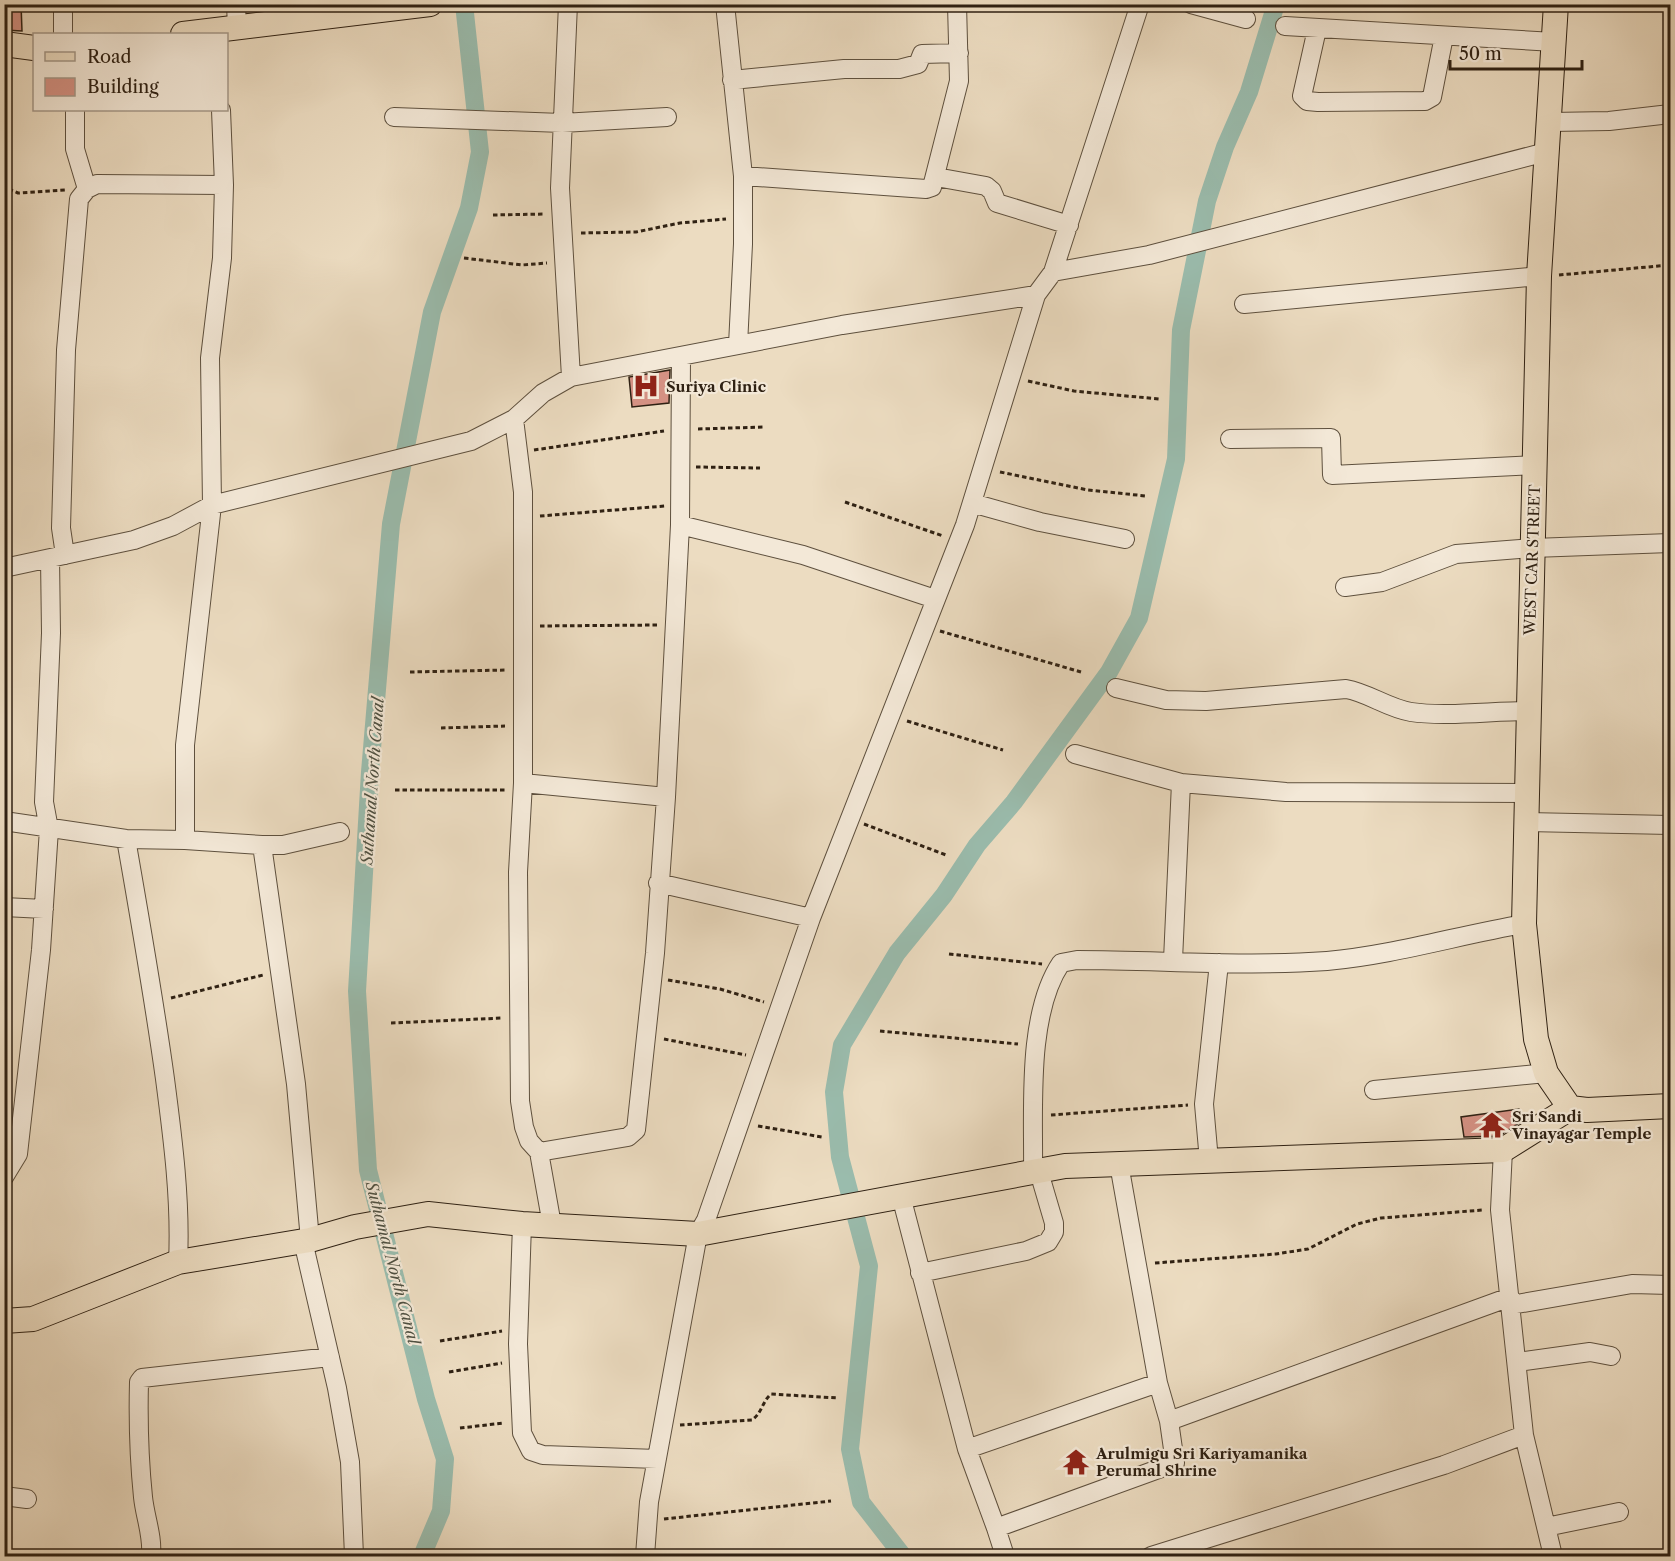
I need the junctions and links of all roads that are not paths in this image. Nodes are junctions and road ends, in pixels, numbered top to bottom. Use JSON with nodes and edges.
{"nodes":[{"id":1,"x":63,"y":4,"type":"edge"},
{"id":2,"x":568,"y":4,"type":"edge"},
{"id":3,"x":725,"y":4,"type":"edge"},
{"id":4,"x":957,"y":4,"type":"edge"},
{"id":5,"x":1140,"y":4,"type":"edge"},
{"id":6,"x":1191,"y":4,"type":"edge"},
{"id":7,"x":1556,"y":4,"type":"edge"},
{"id":8,"x":430,"y":5,"type":"edge"},
{"id":9,"x":1245,"y":19,"type":"dead end"},
{"id":10,"x":227,"y":24,"type":"edge"},
{"id":11,"x":1285,"y":26,"type":"dead end"},
{"id":12,"x":1317,"y":29,"type":"junction"},
{"id":13,"x":63,"y":33,"type":"edge"},
{"id":14,"x":187,"y":33,"type":"edge"},
{"id":15,"x":1444,"y":36,"type":"junction"},
{"id":16,"x":1554,"y":42,"type":"junction"},
{"id":17,"x":4,"y":44,"type":"edge"},
{"id":18,"x":33,"y":48,"type":"edge"},
{"id":19,"x":959,"y":53,"type":"junction"},
{"id":20,"x":732,"y":80,"type":"junction"},
{"id":21,"x":75,"y":111,"type":"edge"},
{"id":22,"x":221,"y":111,"type":"edge"},
{"id":23,"x":1671,"y":114,"type":"edge"},
{"id":24,"x":394,"y":117,"type":"dead end"},
{"id":25,"x":667,"y":117,"type":"dead end"},
{"id":26,"x":1551,"y":122,"type":"junction"},
{"id":27,"x":562,"y":123,"type":"junction"},
{"id":28,"x":1546,"y":152,"type":"junction"},
{"id":29,"x":743,"y":176,"type":"junction"},
{"id":30,"x":936,"y":177,"type":"junction"},
{"id":31,"x":224,"y":185,"type":"junction"},
{"id":32,"x":87,"y":189,"type":"junction"},
{"id":33,"x":1069,"y":225,"type":"junction"},
{"id":34,"x":1053,"y":272,"type":"junction"},
{"id":35,"x":1539,"y":276,"type":"junction"},
{"id":36,"x":1036,"y":295,"type":"junction"},
{"id":37,"x":1244,"y":304,"type":"dead end"},
{"id":38,"x":738,"y":345,"type":"junction"},
{"id":39,"x":681,"y":357,"type":"junction"},
{"id":40,"x":571,"y":376,"type":"junction"},
{"id":41,"x":514,"y":419,"type":"junction"},
{"id":42,"x":1230,"y":439,"type":"dead end"},
{"id":43,"x":1535,"y":465,"type":"junction"},
{"id":44,"x":972,"y":503,"type":"junction"},
{"id":45,"x":212,"y":505,"type":"junction"},
{"id":46,"x":680,"y":525,"type":"junction"},
{"id":47,"x":1125,"y":539,"type":"dead end"},
{"id":48,"x":1671,"y":543,"type":"edge"},
{"id":49,"x":1533,"y":548,"type":"junction"},
{"id":50,"x":58,"y":557,"type":"junction"},
{"id":51,"x":4,"y":568,"type":"edge"},
{"id":52,"x":1345,"y":587,"type":"dead end"},
{"id":53,"x":935,"y":599,"type":"junction"},
{"id":54,"x":1116,"y":688,"type":"dead end"},
{"id":55,"x":1527,"y":711,"type":"junction"},
{"id":56,"x":1075,"y":754,"type":"dead end"},
{"id":57,"x":1181,"y":783,"type":"junction"},
{"id":58,"x":523,"y":786,"type":"junction"},
{"id":59,"x":1528,"y":793,"type":"junction"},
{"id":60,"x":666,"y":797,"type":"junction"},
{"id":61,"x":4,"y":821,"type":"edge"},
{"id":62,"x":1527,"y":822,"type":"junction"},
{"id":63,"x":1671,"y":825,"type":"edge"},
{"id":64,"x":49,"y":829,"type":"junction"},
{"id":65,"x":340,"y":832,"type":"dead end"},
{"id":66,"x":126,"y":839,"type":"junction"},
{"id":67,"x":185,"y":840,"type":"junction"},
{"id":68,"x":262,"y":845,"type":"junction"},
{"id":69,"x":658,"y":883,"type":"junction"},
{"id":70,"x":4,"y":907,"type":"edge"},
{"id":71,"x":44,"y":909,"type":"junction"},
{"id":72,"x":811,"y":918,"type":"junction"},
{"id":73,"x":1524,"y":924,"type":"junction"},
{"id":74,"x":1173,"y":960,"type":"junction"},
{"id":75,"x":1219,"y":963,"type":"junction"},
{"id":76,"x":1546,"y":1073,"type":"junction"},
{"id":77,"x":1374,"y":1090,"type":"dead end"},
{"id":78,"x":1671,"y":1106,"type":"edge"},
{"id":79,"x":1570,"y":1108,"type":"junction"},
{"id":80,"x":1503,"y":1150,"type":"junction"},
{"id":81,"x":539,"y":1152,"type":"junction"},
{"id":82,"x":1209,"y":1161,"type":"junction"},
{"id":83,"x":1119,"y":1164,"type":"junction"},
{"id":84,"x":1036,"y":1172,"type":"junction"},
{"id":85,"x":4,"y":1177,"type":"edge"},
{"id":86,"x":901,"y":1196,"type":"junction"},
{"id":87,"x":522,"y":1224,"type":"junction"},
{"id":88,"x":552,"y":1225,"type":"junction"},
{"id":89,"x":698,"y":1234,"type":"junction"},
{"id":90,"x":306,"y":1241,"type":"junction"},
{"id":91,"x":178,"y":1262,"type":"junction"},
{"id":92,"x":920,"y":1273,"type":"junction"},
{"id":93,"x":1671,"y":1285,"type":"edge"},
{"id":94,"x":1511,"y":1301,"type":"junction"},
{"id":95,"x":4,"y":1321,"type":"edge"},
{"id":96,"x":1611,"y":1356,"type":"dead end"},
{"id":97,"x":330,"y":1358,"type":"junction"},
{"id":98,"x":1517,"y":1362,"type":"junction"},
{"id":99,"x":1158,"y":1383,"type":"junction"},
{"id":100,"x":1169,"y":1421,"type":"junction"},
{"id":101,"x":1524,"y":1435,"type":"junction"},
{"id":102,"x":967,"y":1449,"type":"junction"},
{"id":103,"x":657,"y":1459,"type":"junction"},
{"id":104,"x":4,"y":1496,"type":"edge"},
{"id":105,"x":27,"y":1499,"type":"dead end"},
{"id":106,"x":1619,"y":1512,"type":"dead end"},
{"id":107,"x":1546,"y":1527,"type":"junction"},
{"id":108,"x":996,"y":1528,"type":"junction"},
{"id":109,"x":151,"y":1557,"type":"edge"},
{"id":110,"x":354,"y":1557,"type":"edge"},
{"id":111,"x":645,"y":1557,"type":"edge"},
{"id":112,"x":1005,"y":1557,"type":"edge"},
{"id":113,"x":1151,"y":1557,"type":"edge"},
{"id":114,"x":1554,"y":1557,"type":"edge"}],
"edges":[{"from":1,"to":13,"type":"street"},
{"from":2,"to":27,"type":"street"},
{"from":3,"to":20,"type":"street"},
{"from":4,"to":19,"type":"street"},
{"from":5,"to":33,"type":"street"},
{"from":6,"to":9,"type":"street"},
{"from":7,"to":16,"type":"main road","name":"WEST CAR STREET"},
{"from":8,"to":10,"type":"main road"},
{"from":10,"to":14,"type":"main road"},
{"from":11,"to":12,"type":"street"},
{"from":12,"to":15,"type":"street"},
{"from":12,"to":15,"type":"street"},
{"from":15,"to":16,"type":"street"},
{"from":16,"to":26,"type":"main road","name":"WEST CAR STREET"},
{"from":17,"to":18,"type":"main road"},
{"from":19,"to":20,"type":"street"},
{"from":19,"to":30,"type":"street"},
{"from":20,"to":29,"type":"street"},
{"from":21,"to":32,"type":"street"},
{"from":22,"to":31,"type":"street"},
{"from":23,"to":26,"type":"street"},
{"from":24,"to":27,"type":"street"},
{"from":25,"to":27,"type":"street"},
{"from":26,"to":28,"type":"main road","name":"WEST CAR STREET"},
{"from":27,"to":40,"type":"street"},
{"from":28,"to":34,"type":"street"},
{"from":28,"to":35,"type":"main road","name":"WEST CAR STREET"},
{"from":29,"to":30,"type":"street"},
{"from":29,"to":38,"type":"street"},
{"from":30,"to":33,"type":"street"},
{"from":31,"to":32,"type":"street"},
{"from":31,"to":45,"type":"street"},
{"from":32,"to":50,"type":"street"},
{"from":33,"to":34,"type":"street"},
{"from":34,"to":36,"type":"street"},
{"from":35,"to":37,"type":"street"},
{"from":35,"to":43,"type":"main road","name":"WEST CAR STREET"},
{"from":36,"to":38,"type":"street"},
{"from":36,"to":44,"type":"street"},
{"from":38,"to":39,"type":"street"},
{"from":39,"to":40,"type":"street"},
{"from":39,"to":46,"type":"street"},
{"from":40,"to":41,"type":"street"},
{"from":41,"to":45,"type":"street"},
{"from":41,"to":58,"type":"street"},
{"from":42,"to":43,"type":"street"},
{"from":43,"to":49,"type":"main road","name":"WEST CAR STREET"},
{"from":44,"to":47,"type":"street"},
{"from":44,"to":53,"type":"street"},
{"from":45,"to":50,"type":"street"},
{"from":45,"to":67,"type":"street"},
{"from":46,"to":53,"type":"street"},
{"from":46,"to":60,"type":"street"},
{"from":48,"to":49,"type":"street"},
{"from":49,"to":52,"type":"street"},
{"from":49,"to":55,"type":"main road","name":"WEST CAR STREET"},
{"from":50,"to":51,"type":"street"},
{"from":50,"to":64,"type":"street"},
{"from":53,"to":72,"type":"street"},
{"from":54,"to":55,"type":"street"},
{"from":55,"to":59,"type":"main road","name":"WEST CAR STREET"},
{"from":56,"to":57,"type":"street"},
{"from":57,"to":59,"type":"street"},
{"from":57,"to":74,"type":"street"},
{"from":58,"to":60,"type":"street"},
{"from":58,"to":81,"type":"street"},
{"from":59,"to":62,"type":"main road","name":"WEST CAR STREET"},
{"from":60,"to":69,"type":"street"},
{"from":61,"to":64,"type":"street"},
{"from":62,"to":63,"type":"street"},
{"from":62,"to":73,"type":"main road","name":"WEST CAR STREET"},
{"from":64,"to":66,"type":"street"},
{"from":64,"to":71,"type":"street"},
{"from":65,"to":68,"type":"street"},
{"from":66,"to":67,"type":"street"},
{"from":66,"to":91,"type":"street"},
{"from":67,"to":68,"type":"street"},
{"from":68,"to":90,"type":"street"},
{"from":69,"to":72,"type":"street"},
{"from":69,"to":81,"type":"street"},
{"from":70,"to":71,"type":"street"},
{"from":71,"to":85,"type":"street"},
{"from":72,"to":89,"type":"street"},
{"from":73,"to":75,"type":"street"},
{"from":73,"to":76,"type":"main road","name":"WEST CAR STREET"},
{"from":74,"to":75,"type":"street"},
{"from":74,"to":84,"type":"street"},
{"from":75,"to":82,"type":"street"},
{"from":76,"to":77,"type":"street"},
{"from":76,"to":79,"type":"main road","name":"WEST CAR STREET"},
{"from":78,"to":79,"type":"main road"},
{"from":79,"to":80,"type":"main road"},
{"from":80,"to":82,"type":"main road"},
{"from":80,"to":94,"type":"street"},
{"from":81,"to":88,"type":"street"},
{"from":82,"to":83,"type":"main road"},
{"from":83,"to":84,"type":"main road"},
{"from":83,"to":99,"type":"street"},
{"from":84,"to":86,"type":"main road"},
{"from":84,"to":92,"type":"street"},
{"from":86,"to":89,"type":"main road"},
{"from":86,"to":92,"type":"street"},
{"from":87,"to":88,"type":"main road"},
{"from":87,"to":90,"type":"main road"},
{"from":87,"to":103,"type":"street"},
{"from":88,"to":89,"type":"main road"},
{"from":89,"to":103,"type":"street"},
{"from":90,"to":91,"type":"main road"},
{"from":90,"to":97,"type":"street"},
{"from":91,"to":95,"type":"main road"},
{"from":92,"to":102,"type":"street"},
{"from":93,"to":94,"type":"street"},
{"from":94,"to":98,"type":"street"},
{"from":94,"to":100,"type":"street"},
{"from":96,"to":98,"type":"street"},
{"from":97,"to":109,"type":"street"},
{"from":97,"to":110,"type":"street"},
{"from":98,"to":101,"type":"street"},
{"from":99,"to":100,"type":"street"},
{"from":99,"to":102,"type":"street"},
{"from":100,"to":108,"type":"street"},
{"from":101,"to":107,"type":"street"},
{"from":101,"to":113,"type":"street"},
{"from":102,"to":108,"type":"street"},
{"from":103,"to":111,"type":"street"},
{"from":104,"to":105,"type":"street"},
{"from":106,"to":107,"type":"street"},
{"from":107,"to":114,"type":"street"},
{"from":108,"to":112,"type":"street"}]}
